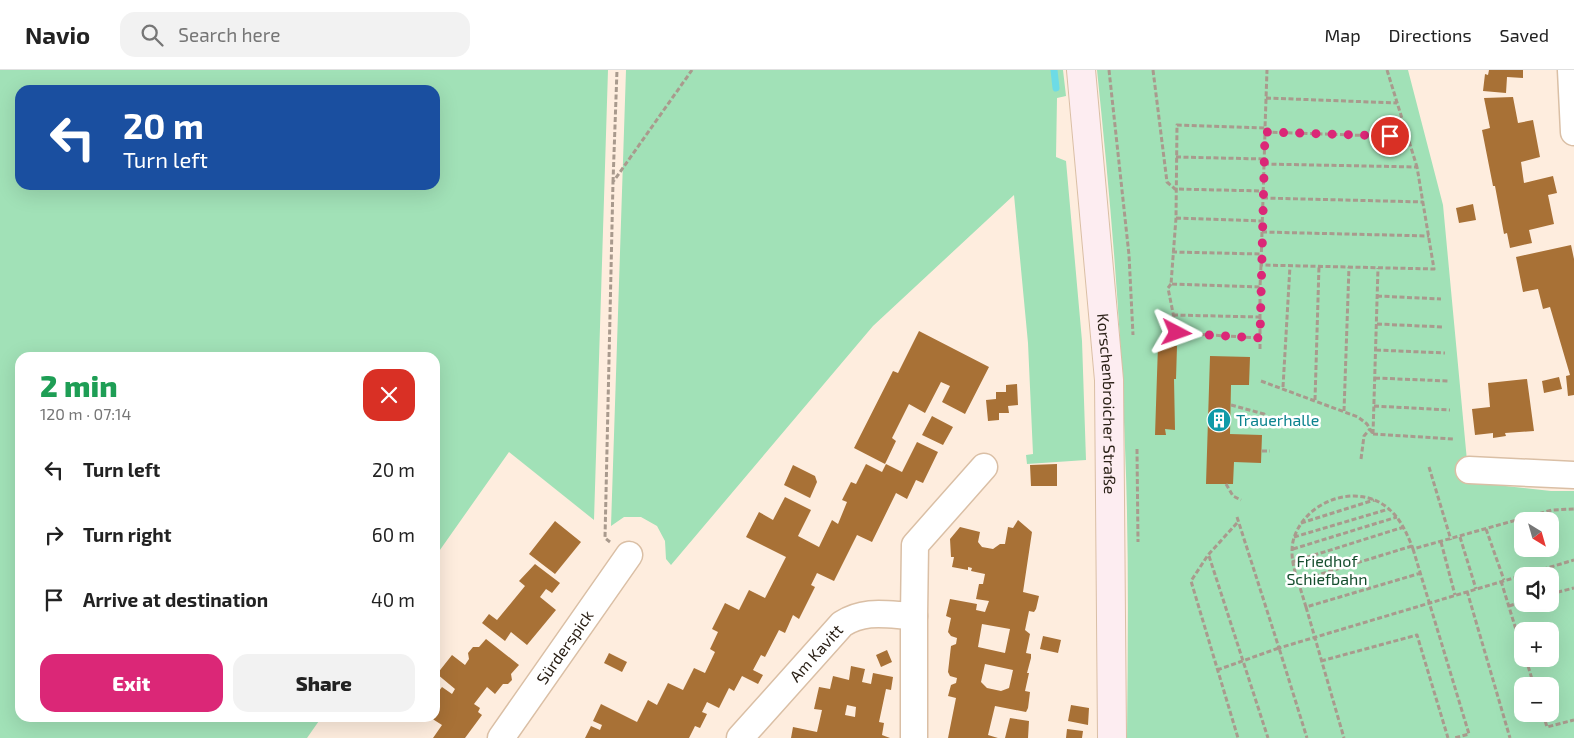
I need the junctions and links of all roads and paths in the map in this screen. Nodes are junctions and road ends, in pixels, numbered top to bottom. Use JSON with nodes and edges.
{"nodes":[{"id":1,"x":617,"y":70,"type":"edge"},
{"id":2,"x":692,"y":70,"type":"edge"},
{"id":3,"x":1081,"y":70,"type":"edge"},
{"id":4,"x":1153,"y":70,"type":"edge"},
{"id":5,"x":1267,"y":70,"type":"edge"},
{"id":6,"x":1387,"y":70,"type":"edge"},
{"id":7,"x":1571,"y":70,"type":"edge"},
{"id":8,"x":1266,"y":98,"type":"junction"},
{"id":9,"x":1398,"y":103,"type":"junction"},
{"id":10,"x":1574,"y":129,"type":"edge"},
{"id":11,"x":1265,"y":130,"type":"junction"},
{"id":12,"x":1408,"y":137,"type":"junction"},
{"id":13,"x":1176,"y":156,"type":"junction"},
{"id":14,"x":1264,"y":159,"type":"junction"},
{"id":15,"x":1264,"y":164,"type":"junction"},
{"id":16,"x":1417,"y":167,"type":"junction"},
{"id":17,"x":613,"y":182,"type":"junction"},
{"id":18,"x":1175,"y":188,"type":"junction"},
{"id":19,"x":1263,"y":191,"type":"junction"},
{"id":20,"x":1263,"y":198,"type":"junction"},
{"id":21,"x":1423,"y":202,"type":"junction"},
{"id":22,"x":1176,"y":218,"type":"junction"},
{"id":23,"x":1262,"y":221,"type":"junction"},
{"id":24,"x":1262,"y":232,"type":"junction"},
{"id":25,"x":1429,"y":236,"type":"junction"},
{"id":26,"x":1172,"y":252,"type":"junction"},
{"id":27,"x":1261,"y":254,"type":"junction"},
{"id":28,"x":1261,"y":264,"type":"junction"},
{"id":29,"x":1290,"y":266,"type":"junction"},
{"id":30,"x":1319,"y":266,"type":"junction"},
{"id":31,"x":1349,"y":267,"type":"junction"},
{"id":32,"x":1378,"y":267,"type":"junction"},
{"id":33,"x":1171,"y":284,"type":"junction"},
{"id":34,"x":1260,"y":287,"type":"junction"},
{"id":35,"x":1378,"y":296,"type":"junction"},
{"id":36,"x":1440,"y":299,"type":"dead end"},
{"id":37,"x":1173,"y":315,"type":"junction"},
{"id":38,"x":1260,"y":317,"type":"junction"},
{"id":39,"x":1376,"y":324,"type":"junction"},
{"id":40,"x":1444,"y":326,"type":"dead end"},
{"id":41,"x":1260,"y":338,"type":"junction"},
{"id":42,"x":1260,"y":349,"type":"dead end"},
{"id":43,"x":1376,"y":350,"type":"junction"},
{"id":44,"x":1445,"y":353,"type":"dead end"},
{"id":45,"x":1375,"y":378,"type":"junction"},
{"id":46,"x":1261,"y":381,"type":"dead end"},
{"id":47,"x":1448,"y":381,"type":"dead end"},
{"id":48,"x":1283,"y":387,"type":"junction"},
{"id":49,"x":1315,"y":400,"type":"junction"},
{"id":50,"x":1231,"y":406,"type":"dead end"},
{"id":51,"x":1374,"y":406,"type":"junction"},
{"id":52,"x":1450,"y":410,"type":"dead end"},
{"id":53,"x":1344,"y":411,"type":"junction"},
{"id":54,"x":1269,"y":422,"type":"dead end"},
{"id":55,"x":1370,"y":429,"type":"junction"},
{"id":56,"x":1373,"y":434,"type":"junction"},
{"id":57,"x":1453,"y":439,"type":"dead end"},
{"id":58,"x":1262,"y":451,"type":"dead end"},
{"id":59,"x":1270,"y":451,"type":"dead end"},
{"id":60,"x":1361,"y":459,"type":"dead end"},
{"id":61,"x":984,"y":467,"type":"dead end"},
{"id":62,"x":1429,"y":467,"type":"dead end"},
{"id":63,"x":1469,"y":470,"type":"dead end"},
{"id":64,"x":1574,"y":475,"type":"edge"},
{"id":65,"x":1226,"y":484,"type":"dead end"},
{"id":66,"x":1241,"y":500,"type":"dead end"},
{"id":67,"x":1374,"y":500,"type":"junction"},
{"id":68,"x":1389,"y":508,"type":"junction"},
{"id":69,"x":1574,"y":509,"type":"edge"},
{"id":70,"x":1237,"y":517,"type":"dead end"},
{"id":71,"x":1398,"y":517,"type":"junction"},
{"id":72,"x":1238,"y":522,"type":"junction"},
{"id":73,"x":1301,"y":524,"type":"junction"},
{"id":74,"x":1404,"y":527,"type":"junction"},
{"id":75,"x":1486,"y":529,"type":"junction"},
{"id":76,"x":1294,"y":537,"type":"junction"},
{"id":77,"x":1460,"y":537,"type":"junction"},
{"id":78,"x":1451,"y":540,"type":"junction"},
{"id":79,"x":1441,"y":542,"type":"junction"},
{"id":80,"x":1412,"y":547,"type":"junction"},
{"id":81,"x":1293,"y":549,"type":"junction"},
{"id":82,"x":629,"y":555,"type":"joint"},
{"id":83,"x":1208,"y":555,"type":"junction"},
{"id":84,"x":1574,"y":560,"type":"edge"},
{"id":85,"x":1292,"y":562,"type":"junction"},
{"id":86,"x":1421,"y":573,"type":"junction"},
{"id":87,"x":1298,"y":581,"type":"junction"},
{"id":88,"x":1502,"y":581,"type":"junction"},
{"id":89,"x":1574,"y":588,"type":"edge"},
{"id":90,"x":1476,"y":589,"type":"junction"},
{"id":91,"x":1467,"y":592,"type":"junction"},
{"id":92,"x":1559,"y":592,"type":"edge"},
{"id":93,"x":1455,"y":595,"type":"junction"},
{"id":94,"x":1430,"y":603,"type":"junction"},
{"id":95,"x":1514,"y":604,"type":"edge"},
{"id":96,"x":1509,"y":606,"type":"junction"},
{"id":97,"x":1306,"y":607,"type":"junction"},
{"id":98,"x":914,"y":616,"type":"junction"},
{"id":99,"x":1514,"y":623,"type":"edge"},
{"id":100,"x":1315,"y":638,"type":"junction"},
{"id":101,"x":1279,"y":648,"type":"junction"},
{"id":102,"x":1244,"y":660,"type":"junction"},
{"id":103,"x":1321,"y":661,"type":"junction"},
{"id":104,"x":1216,"y":670,"type":"junction"},
{"id":105,"x":1574,"y":720,"type":"edge"},
{"id":106,"x":1545,"y":722,"type":"edge"},
{"id":107,"x":1468,"y":734,"type":"junction"},
{"id":108,"x":501,"y":738,"type":"edge"},
{"id":109,"x":740,"y":738,"type":"edge"},
{"id":110,"x":914,"y":738,"type":"edge"},
{"id":111,"x":1112,"y":738,"type":"edge"},
{"id":112,"x":1238,"y":738,"type":"edge"},
{"id":113,"x":1268,"y":738,"type":"edge"},
{"id":114,"x":1307,"y":738,"type":"edge"},
{"id":115,"x":1344,"y":738,"type":"edge"},
{"id":116,"x":1448,"y":738,"type":"edge"},
{"id":117,"x":1454,"y":738,"type":"edge"},
{"id":118,"x":1470,"y":738,"type":"edge"},
{"id":119,"x":1510,"y":738,"type":"edge"}],
"edges":[{"from":1,"to":17,"type":"path"},
{"from":2,"to":17,"type":"path"},
{"from":3,"to":111,"type":"main road","name":"Korschenbroicher Straße"},
{"from":4,"to":18,"type":"path"},
{"from":5,"to":8,"type":"path"},
{"from":6,"to":9,"type":"path"},
{"from":7,"to":10,"type":"street"},
{"from":8,"to":9,"type":"path"},
{"from":8,"to":11,"type":"path"},
{"from":9,"to":12,"type":"path"},
{"from":11,"to":12,"type":"path"},
{"from":11,"to":13,"type":"path"},
{"from":11,"to":14,"type":"path"},
{"from":12,"to":16,"type":"path"},
{"from":13,"to":14,"type":"path"},
{"from":13,"to":18,"type":"path"},
{"from":14,"to":15,"type":"path"},
{"from":15,"to":16,"type":"path"},
{"from":15,"to":19,"type":"path"},
{"from":16,"to":21,"type":"path"},
{"from":17,"to":82,"type":"path"},
{"from":18,"to":19,"type":"path"},
{"from":18,"to":22,"type":"path"},
{"from":19,"to":20,"type":"path"},
{"from":20,"to":21,"type":"path"},
{"from":20,"to":23,"type":"path"},
{"from":21,"to":25,"type":"path"},
{"from":22,"to":23,"type":"path"},
{"from":22,"to":26,"type":"path"},
{"from":23,"to":24,"type":"path"},
{"from":24,"to":25,"type":"path"},
{"from":24,"to":27,"type":"path"},
{"from":25,"to":32,"type":"path"},
{"from":26,"to":27,"type":"path"},
{"from":26,"to":33,"type":"path"},
{"from":27,"to":28,"type":"path"},
{"from":28,"to":29,"type":"path"},
{"from":28,"to":34,"type":"path"},
{"from":29,"to":30,"type":"path"},
{"from":29,"to":48,"type":"path"},
{"from":30,"to":31,"type":"path"},
{"from":30,"to":49,"type":"path"},
{"from":31,"to":32,"type":"path"},
{"from":31,"to":53,"type":"path"},
{"from":32,"to":35,"type":"path"},
{"from":33,"to":34,"type":"path"},
{"from":33,"to":37,"type":"path"},
{"from":34,"to":38,"type":"path"},
{"from":35,"to":36,"type":"path"},
{"from":35,"to":39,"type":"path"},
{"from":37,"to":38,"type":"path"},
{"from":37,"to":41,"type":"path"},
{"from":38,"to":41,"type":"path"},
{"from":39,"to":40,"type":"path"},
{"from":39,"to":43,"type":"path"},
{"from":41,"to":42,"type":"path"},
{"from":43,"to":44,"type":"path"},
{"from":43,"to":45,"type":"path"},
{"from":45,"to":47,"type":"path"},
{"from":45,"to":51,"type":"path"},
{"from":46,"to":48,"type":"path"},
{"from":48,"to":49,"type":"path"},
{"from":49,"to":53,"type":"path"},
{"from":50,"to":54,"type":"path"},
{"from":51,"to":52,"type":"path"},
{"from":51,"to":56,"type":"path"},
{"from":53,"to":55,"type":"path"},
{"from":55,"to":56,"type":"path"},
{"from":55,"to":60,"type":"path"},
{"from":56,"to":57,"type":"path"},
{"from":58,"to":59,"type":"path"},
{"from":61,"to":98,"type":"street"},
{"from":62,"to":78,"type":"path"},
{"from":63,"to":64,"type":"street"},
{"from":65,"to":66,"type":"path"},
{"from":67,"to":68,"type":"path"},
{"from":67,"to":73,"type":"path"},
{"from":67,"to":73,"type":"path"},
{"from":68,"to":71,"type":"path"},
{"from":68,"to":76,"type":"path"},
{"from":69,"to":75,"type":"path"},
{"from":70,"to":72,"type":"path"},
{"from":71,"to":74,"type":"path"},
{"from":71,"to":81,"type":"path"},
{"from":72,"to":83,"type":"path"},
{"from":72,"to":101,"type":"path"},
{"from":73,"to":76,"type":"path"},
{"from":74,"to":80,"type":"path"},
{"from":74,"to":85,"type":"path"},
{"from":75,"to":77,"type":"path"},
{"from":75,"to":88,"type":"path"},
{"from":76,"to":81,"type":"path"},
{"from":77,"to":78,"type":"path"},
{"from":77,"to":90,"type":"path"},
{"from":78,"to":79,"type":"path"},
{"from":79,"to":80,"type":"path"},
{"from":79,"to":93,"type":"path"},
{"from":80,"to":86,"type":"path"},
{"from":80,"to":87,"type":"path"},
{"from":81,"to":85,"type":"path"},
{"from":82,"to":108,"type":"street","name":"Sürderspick"},
{"from":83,"to":102,"type":"path"},
{"from":83,"to":104,"type":"path"},
{"from":84,"to":88,"type":"path"},
{"from":85,"to":87,"type":"path"},
{"from":86,"to":94,"type":"path"},
{"from":86,"to":97,"type":"path"},
{"from":87,"to":97,"type":"path"},
{"from":88,"to":90,"type":"path"},
{"from":88,"to":96,"type":"path"},
{"from":89,"to":92,"type":"path"},
{"from":90,"to":91,"type":"path"},
{"from":91,"to":93,"type":"path"},
{"from":91,"to":119,"type":"path"},
{"from":93,"to":94,"type":"path"},
{"from":94,"to":100,"type":"path"},
{"from":94,"to":107,"type":"path"},
{"from":95,"to":96,"type":"path"},
{"from":96,"to":99,"type":"path"},
{"from":97,"to":100,"type":"path"},
{"from":98,"to":109,"type":"street","name":"Am Kavitt"},
{"from":98,"to":110,"type":"street"},
{"from":100,"to":101,"type":"path"},
{"from":100,"to":103,"type":"path"},
{"from":101,"to":102,"type":"path"},
{"from":101,"to":114,"type":"path"},
{"from":102,"to":104,"type":"path"},
{"from":102,"to":113,"type":"path"},
{"from":103,"to":115,"type":"path"},
{"from":103,"to":116,"type":"path"},
{"from":104,"to":112,"type":"path"},
{"from":105,"to":106,"type":"path"},
{"from":107,"to":117,"type":"path"},
{"from":107,"to":118,"type":"path"}]}
